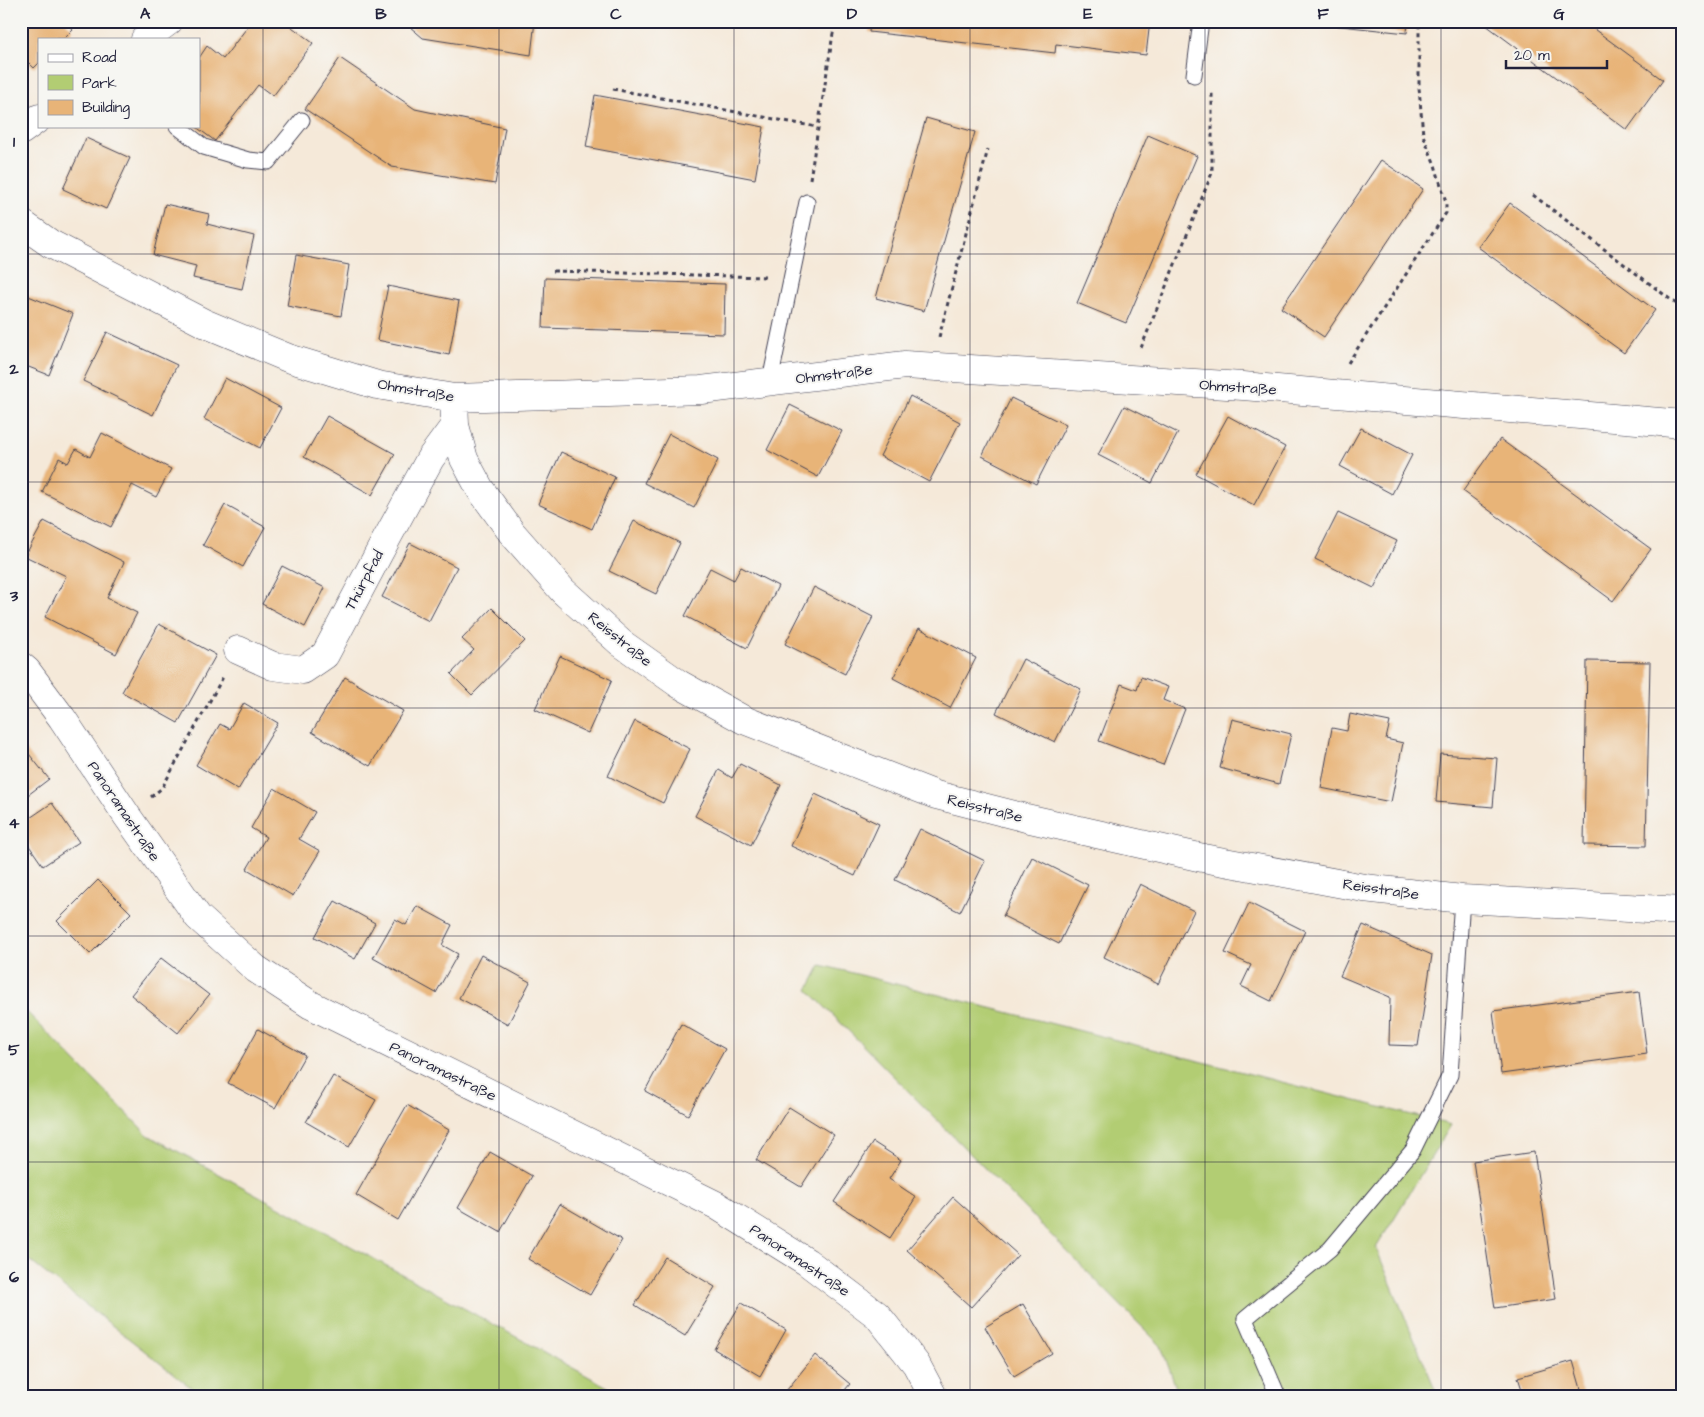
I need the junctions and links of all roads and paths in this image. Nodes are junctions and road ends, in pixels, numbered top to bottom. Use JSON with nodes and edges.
{"nodes":[{"id":1,"x":168,"y":21,"type":"edge"},
{"id":2,"x":835,"y":21,"type":"edge"},
{"id":3,"x":1201,"y":21,"type":"edge"},
{"id":4,"x":1419,"y":21,"type":"edge"},
{"id":5,"x":146,"y":38,"type":"edge"},
{"id":6,"x":1194,"y":76,"type":"joint"},
{"id":7,"x":613,"y":89,"type":"dead end"},
{"id":8,"x":38,"y":119,"type":"edge"},
{"id":9,"x":302,"y":120,"type":"dead end"},
{"id":10,"x":817,"y":127,"type":"junction"},
{"id":11,"x":180,"y":128,"type":"edge"},
{"id":12,"x":21,"y":131,"type":"edge"},
{"id":13,"x":988,"y":149,"type":"dead end"},
{"id":14,"x":1534,"y":195,"type":"dead end"},
{"id":15,"x":807,"y":202,"type":"joint"},
{"id":16,"x":21,"y":223,"type":"edge"},
{"id":17,"x":553,"y":271,"type":"dead end"},
{"id":18,"x":791,"y":278,"type":"junction"},
{"id":19,"x":1683,"y":309,"type":"edge"},
{"id":20,"x":932,"y":366,"type":"junction"},
{"id":21,"x":1128,"y":379,"type":"junction"},
{"id":22,"x":770,"y":382,"type":"junction"},
{"id":23,"x":1328,"y":394,"type":"junction"},
{"id":24,"x":454,"y":412,"type":"junction"},
{"id":25,"x":1683,"y":424,"type":"edge"},
{"id":26,"x":238,"y":650,"type":"joint"},
{"id":27,"x":21,"y":666,"type":"edge"},
{"id":28,"x":162,"y":788,"type":"dead end"},
{"id":29,"x":1462,"y":899,"type":"junction"},
{"id":30,"x":1683,"y":911,"type":"edge"},
{"id":31,"x":933,"y":1396,"type":"edge"},
{"id":32,"x":1278,"y":1396,"type":"edge"}],
"edges":[{"from":1,"to":5,"type":"street"},
{"from":2,"to":10,"type":"path"},
{"from":3,"to":6,"type":"lane"},
{"from":4,"to":23,"type":"path"},
{"from":6,"to":21,"type":"path"},
{"from":7,"to":10,"type":"path"},
{"from":8,"to":12,"type":"street"},
{"from":9,"to":11,"type":"lane"},
{"from":10,"to":15,"type":"path"},
{"from":13,"to":20,"type":"path"},
{"from":14,"to":19,"type":"path"},
{"from":15,"to":18,"type":"lane"},
{"from":16,"to":24,"type":"street","name":"Ohmstraße"},
{"from":17,"to":18,"type":"path"},
{"from":18,"to":22,"type":"lane"},
{"from":20,"to":21,"type":"street","name":"Ohmstraße"},
{"from":20,"to":22,"type":"street","name":"Ohmstraße"},
{"from":21,"to":23,"type":"street","name":"Ohmstraße"},
{"from":22,"to":24,"type":"street","name":"Ohmstraße"},
{"from":23,"to":25,"type":"street","name":"Ohmstraße"},
{"from":24,"to":26,"type":"street","name":"Thürpfad"},
{"from":24,"to":29,"type":"street","name":"Reisstraße"},
{"from":26,"to":28,"type":"path"},
{"from":27,"to":31,"type":"street","name":"Panoramastraße"},
{"from":29,"to":30,"type":"street","name":"Reisstraße"},
{"from":29,"to":32,"type":"lane"}]}
